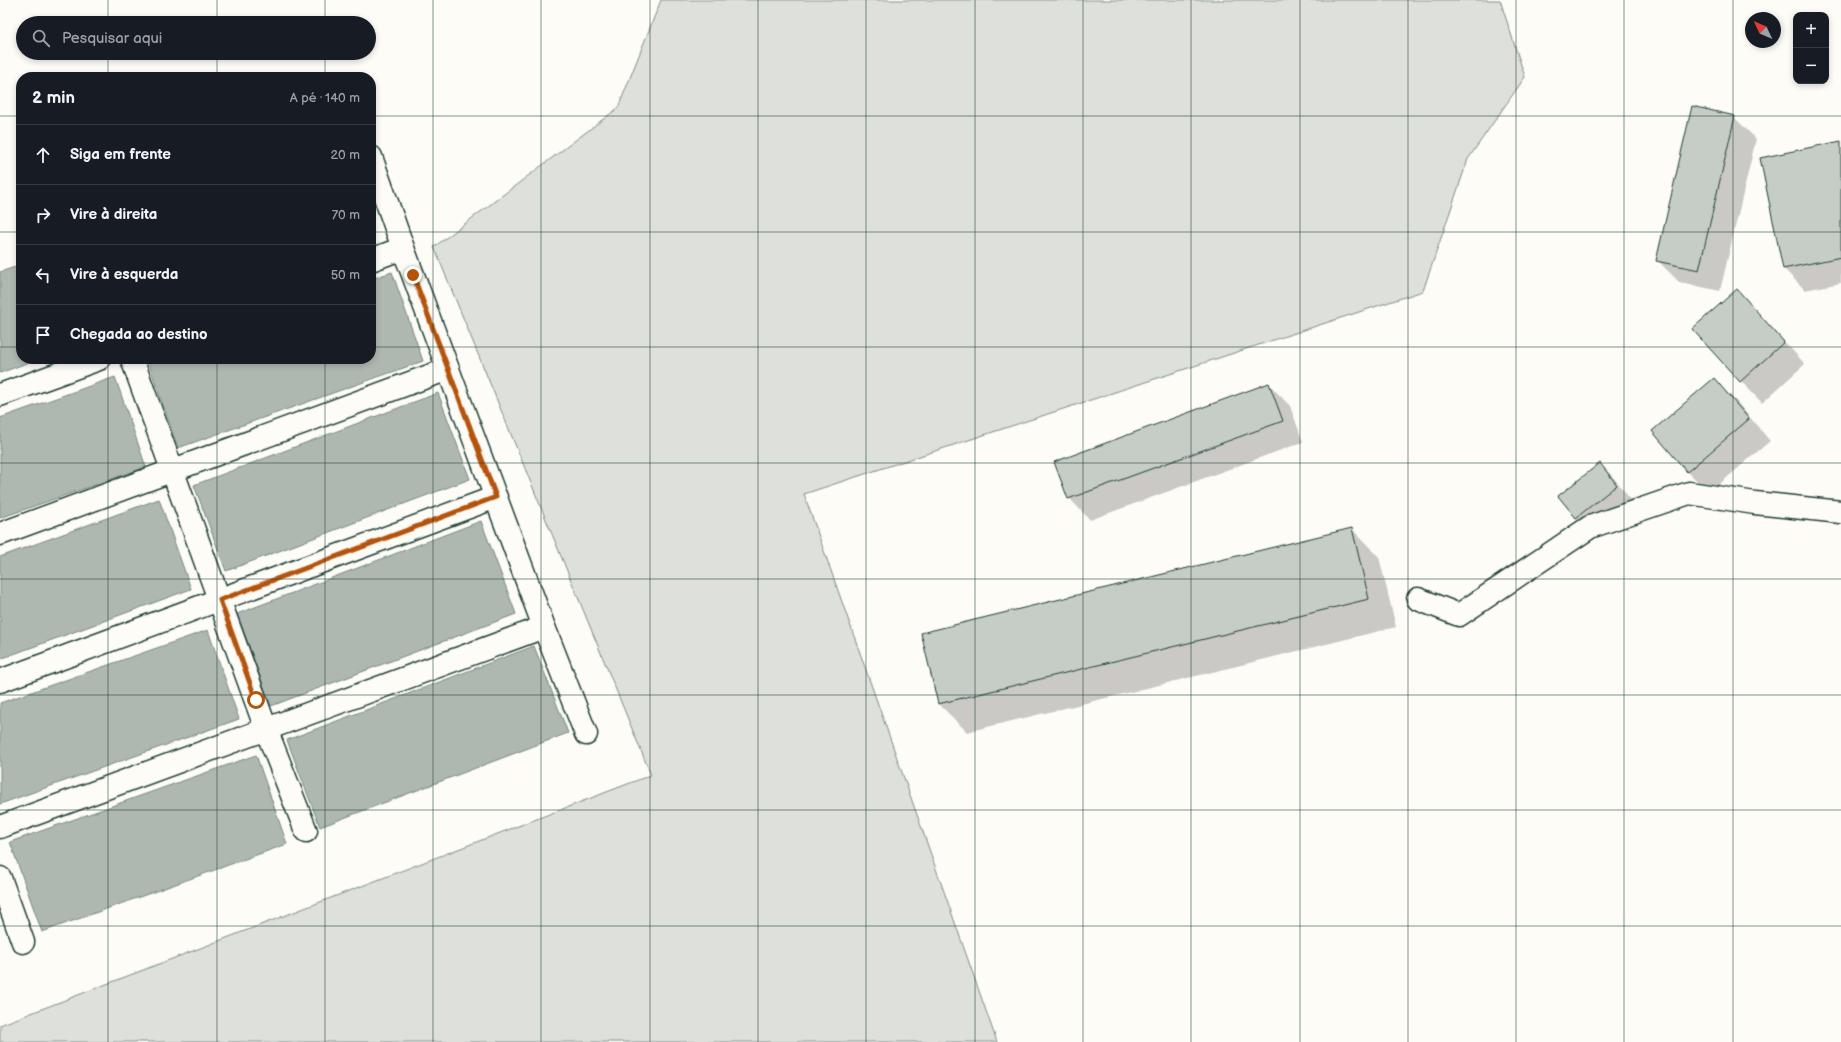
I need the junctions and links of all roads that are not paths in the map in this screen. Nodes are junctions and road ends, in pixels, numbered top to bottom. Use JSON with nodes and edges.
{"nodes":[{"id":1,"x":376,"y":171,"type":"edge"},
{"id":2,"x":403,"y":248,"type":"junction"},
{"id":3,"x":376,"y":258,"type":"edge"},
{"id":4,"x":85,"y":364,"type":"edge"},
{"id":5,"x":134,"y":364,"type":"edge"},
{"id":6,"x":448,"y":369,"type":"junction"},
{"id":7,"x":0,"y":395,"type":"edge"},
{"id":8,"x":171,"y":471,"type":"junction"},
{"id":9,"x":496,"y":497,"type":"junction"},
{"id":10,"x":1841,"y":512,"type":"edge"},
{"id":11,"x":0,"y":534,"type":"edge"},
{"id":12,"x":1418,"y":599,"type":"dead end"},
{"id":13,"x":220,"y":600,"type":"junction"},
{"id":14,"x":544,"y":627,"type":"junction"},
{"id":15,"x":0,"y":681,"type":"edge"},
{"id":16,"x":266,"y":729,"type":"junction"},
{"id":17,"x":586,"y":734,"type":"dead end"},
{"id":18,"x":0,"y":827,"type":"edge"},
{"id":19,"x":306,"y":831,"type":"dead end"},
{"id":20,"x":0,"y":878,"type":"edge"},
{"id":21,"x":23,"y":942,"type":"dead end"}],
"edges":[{"from":1,"to":2,"type":"lane"},
{"from":2,"to":3,"type":"lane"},
{"from":2,"to":6,"type":"lane"},
{"from":4,"to":7,"type":"lane"},
{"from":5,"to":8,"type":"lane"},
{"from":6,"to":8,"type":"lane"},
{"from":6,"to":9,"type":"lane"},
{"from":8,"to":11,"type":"lane"},
{"from":8,"to":13,"type":"lane"},
{"from":9,"to":13,"type":"lane"},
{"from":9,"to":14,"type":"lane"},
{"from":10,"to":12,"type":"lane"},
{"from":13,"to":15,"type":"lane"},
{"from":13,"to":16,"type":"lane"},
{"from":14,"to":16,"type":"lane"},
{"from":14,"to":17,"type":"lane"},
{"from":16,"to":18,"type":"lane"},
{"from":16,"to":19,"type":"lane"},
{"from":20,"to":21,"type":"lane"}]}
